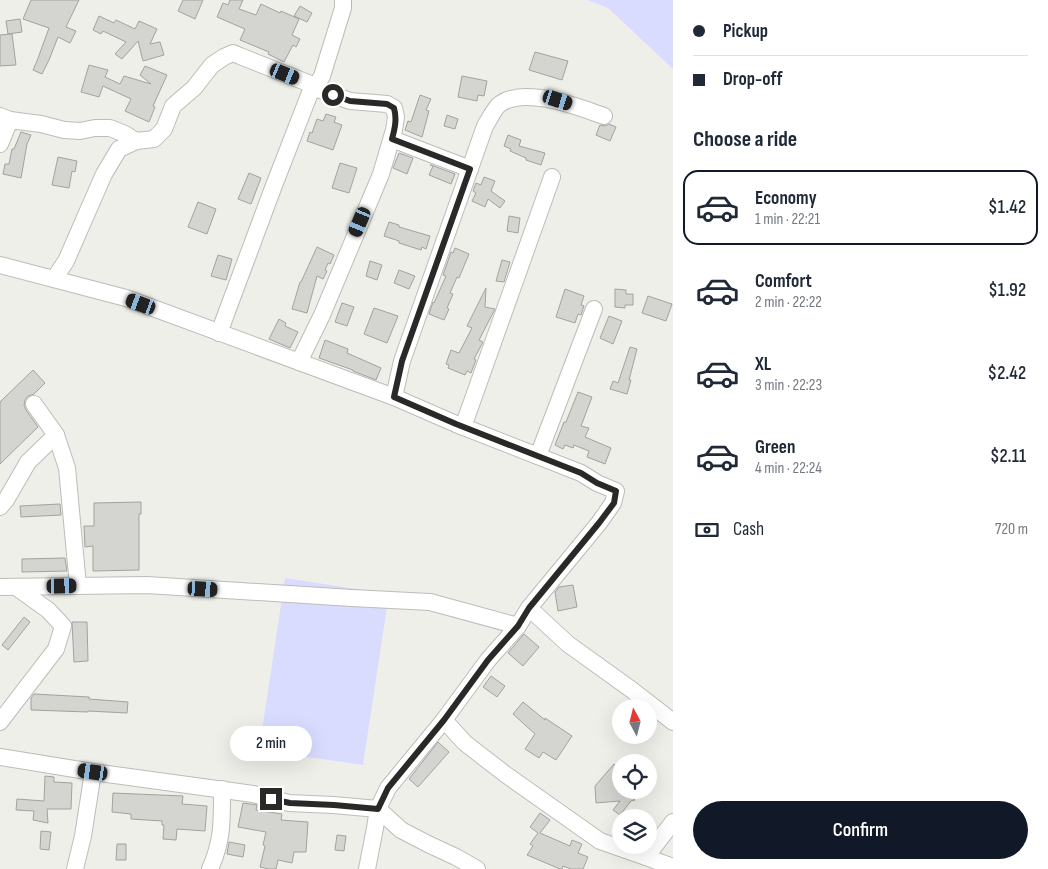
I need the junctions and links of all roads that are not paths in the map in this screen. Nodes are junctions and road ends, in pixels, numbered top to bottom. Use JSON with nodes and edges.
{"nodes":[{"id":1,"x":343,"y":0,"type":"edge"},
{"id":2,"x":314,"y":87,"type":"junction"},
{"id":3,"x":604,"y":116,"type":"dead end"},
{"id":4,"x":5,"y":118,"type":"edge"},
{"id":5,"x":392,"y":139,"type":"junction"},
{"id":6,"x":136,"y":141,"type":"junction"},
{"id":7,"x":0,"y":144,"type":"edge"},
{"id":8,"x":470,"y":169,"type":"junction"},
{"id":9,"x":552,"y":177,"type":"dead end"},
{"id":10,"x":0,"y":265,"type":"edge"},
{"id":11,"x":54,"y":280,"type":"junction"},
{"id":12,"x":594,"y":309,"type":"dead end"},
{"id":13,"x":220,"y":333,"type":"junction"},
{"id":14,"x":299,"y":362,"type":"junction"},
{"id":15,"x":394,"y":397,"type":"junction"},
{"id":16,"x":34,"y":404,"type":"dead end"},
{"id":17,"x":463,"y":427,"type":"junction"},
{"id":18,"x":56,"y":435,"type":"junction"},
{"id":19,"x":538,"y":456,"type":"junction"},
{"id":20,"x":0,"y":507,"type":"edge"},
{"id":21,"x":78,"y":586,"type":"junction"},
{"id":22,"x":8,"y":587,"type":"edge"},
{"id":23,"x":529,"y":608,"type":"junction"},
{"id":24,"x":518,"y":626,"type":"junction"},
{"id":25,"x":444,"y":720,"type":"junction"},
{"id":26,"x":0,"y":722,"type":"edge"},
{"id":27,"x":673,"y":722,"type":"edge"},
{"id":28,"x":0,"y":757,"type":"edge"},
{"id":29,"x":93,"y":772,"type":"junction"},
{"id":30,"x":222,"y":789,"type":"junction"},
{"id":31,"x":378,"y":809,"type":"junction"},
{"id":32,"x":673,"y":822,"type":"edge"},
{"id":33,"x":646,"y":857,"type":"junction"},
{"id":34,"x":673,"y":867,"type":"edge"},
{"id":35,"x":75,"y":869,"type":"edge"},
{"id":36,"x":210,"y":869,"type":"edge"},
{"id":37,"x":367,"y":869,"type":"edge"},
{"id":38,"x":478,"y":869,"type":"edge"}],
"edges":[{"from":1,"to":2,"type":"street"},
{"from":2,"to":5,"type":"street"},
{"from":2,"to":6,"type":"street"},
{"from":2,"to":13,"type":"street"},
{"from":3,"to":8,"type":"street"},
{"from":4,"to":6,"type":"street"},
{"from":4,"to":7,"type":"street"},
{"from":5,"to":8,"type":"street"},
{"from":5,"to":14,"type":"street"},
{"from":6,"to":11,"type":"street"},
{"from":8,"to":15,"type":"street"},
{"from":9,"to":17,"type":"street"},
{"from":10,"to":11,"type":"street"},
{"from":11,"to":13,"type":"street"},
{"from":12,"to":19,"type":"street"},
{"from":13,"to":14,"type":"street"},
{"from":14,"to":15,"type":"street"},
{"from":15,"to":17,"type":"street"},
{"from":16,"to":18,"type":"street"},
{"from":17,"to":19,"type":"street"},
{"from":18,"to":20,"type":"street"},
{"from":18,"to":21,"type":"street"},
{"from":19,"to":23,"type":"street"},
{"from":21,"to":22,"type":"street"},
{"from":21,"to":24,"type":"street"},
{"from":22,"to":26,"type":"street"},
{"from":23,"to":24,"type":"street"},
{"from":23,"to":27,"type":"street"},
{"from":24,"to":25,"type":"street"},
{"from":25,"to":31,"type":"street"},
{"from":25,"to":33,"type":"street"},
{"from":28,"to":29,"type":"street"},
{"from":29,"to":30,"type":"street"},
{"from":29,"to":35,"type":"street"},
{"from":30,"to":31,"type":"street"},
{"from":30,"to":36,"type":"street"},
{"from":31,"to":37,"type":"street"},
{"from":31,"to":38,"type":"street"},
{"from":32,"to":33,"type":"street"},
{"from":33,"to":34,"type":"street"}]}
